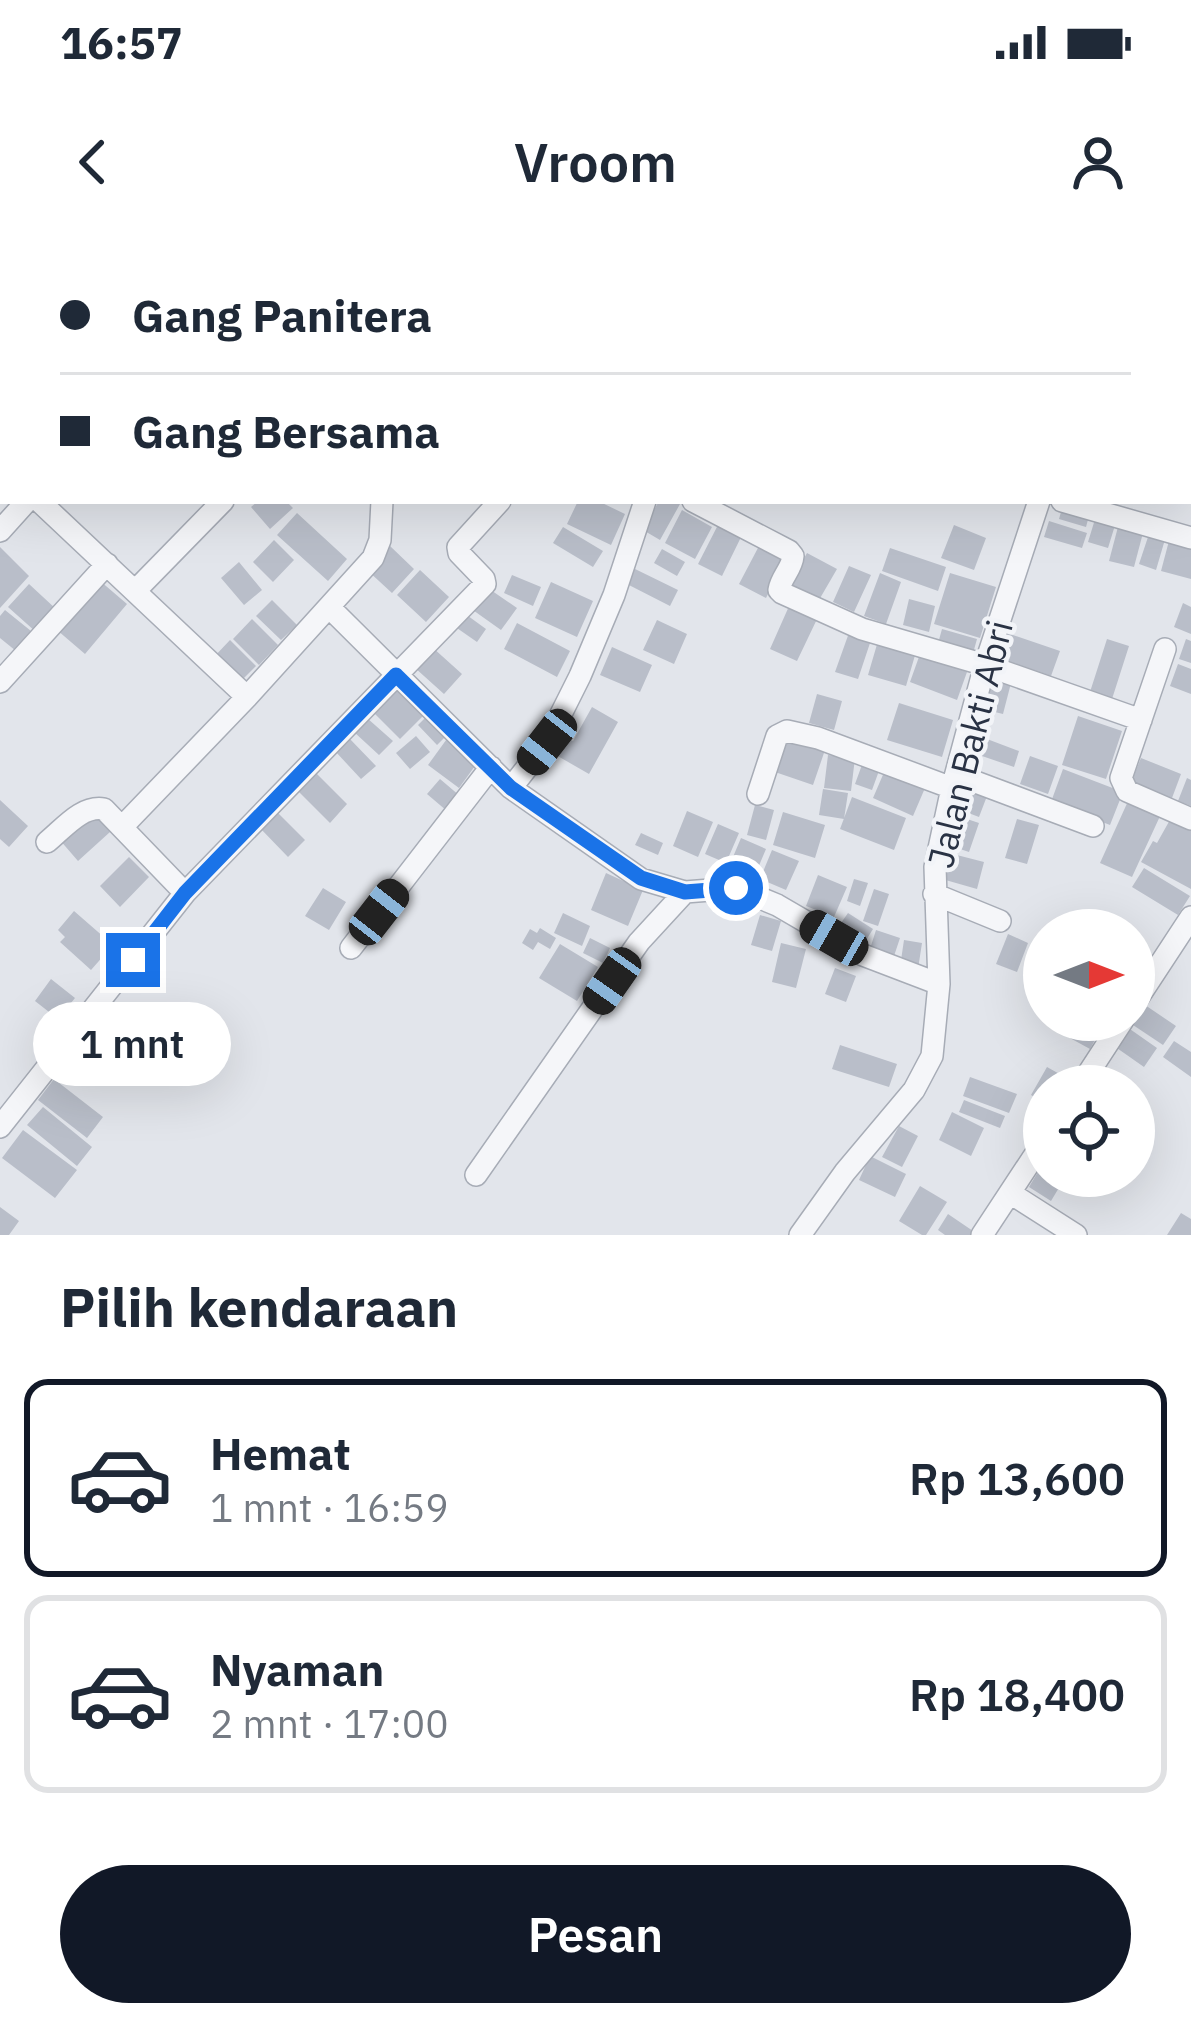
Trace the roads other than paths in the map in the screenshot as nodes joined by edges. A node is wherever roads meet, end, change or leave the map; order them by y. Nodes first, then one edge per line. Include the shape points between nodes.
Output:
1 (24, 504) edge
2 (42, 504) edge
3 (220, 504) edge
4 (382, 504) edge
5 (497, 504) edge
6 (644, 504) edge
7 (699, 504) edge
8 (1038, 504) edge
9 (1072, 504) edge
10 (0, 531) edge
11 (1191, 538) edge
12 (107, 564) junction
13 (136, 590) junction
14 (328, 607) junction
15 (1165, 649) dead end
16 (985, 665) junction
17 (396, 675) junction
18 (0, 682) edge
19 (247, 697) junction
20 (1141, 720) junction
21 (491, 767) junction
22 (955, 782) junction
23 (511, 788) junction
24 (758, 794) dead end
25 (1191, 819) edge
26 (1093, 826) dead end
27 (122, 827) junction
28 (47, 842) dead end
29 (685, 892) junction
30 (185, 893) junction
31 (934, 894) junction
32 (1191, 916) edge
33 (1000, 921) dead end
34 (351, 948) dead end
35 (1155, 972) edge
36 (939, 984) junction
37 (0, 1127) edge
38 (1023, 1174) edge
39 (476, 1175) dead end
40 (1010, 1193) junction
41 (800, 1235) edge
42 (982, 1235) edge
43 (1076, 1235) edge

1 - 10 street
2 - 12 street
3 - 13 street
4 - 14 street via 378,551
5 - 17 street via 458,547 485,584
6 - 23 street via 580,676 547,742
7 - 16 street via 789,551 782,592 862,628
8 - 16 street, Jalan Bakti Abri
9 - 11 street
12 - 13 street
12 - 18 street
13 - 19 street
14 - 17 street
14 - 19 street
15 - 20 street
16 - 20 street
16 - 22 street, Jalan Bakti Abri
17 - 21 street
17 - 30 street
19 - 27 street
20 - 25 street via 1123,784
21 - 23 street
21 - 34 street
22 - 24 street via 787,731 777,736
22 - 26 street
22 - 31 street, Jalan Bakti Abri
23 - 29 street via 641,878
27 - 28 street via 96,807
27 - 30 street
29 - 36 street via 736,888 863,955
29 - 39 street via 639,942
30 - 37 street
31 - 33 street
31 - 36 street, Jalan Bakti Abri
32 - 35 street
36 - 41 street, Jalan Bakti Abri via 932,1056 914,1090
38 - 40 street
40 - 42 street
40 - 43 street

